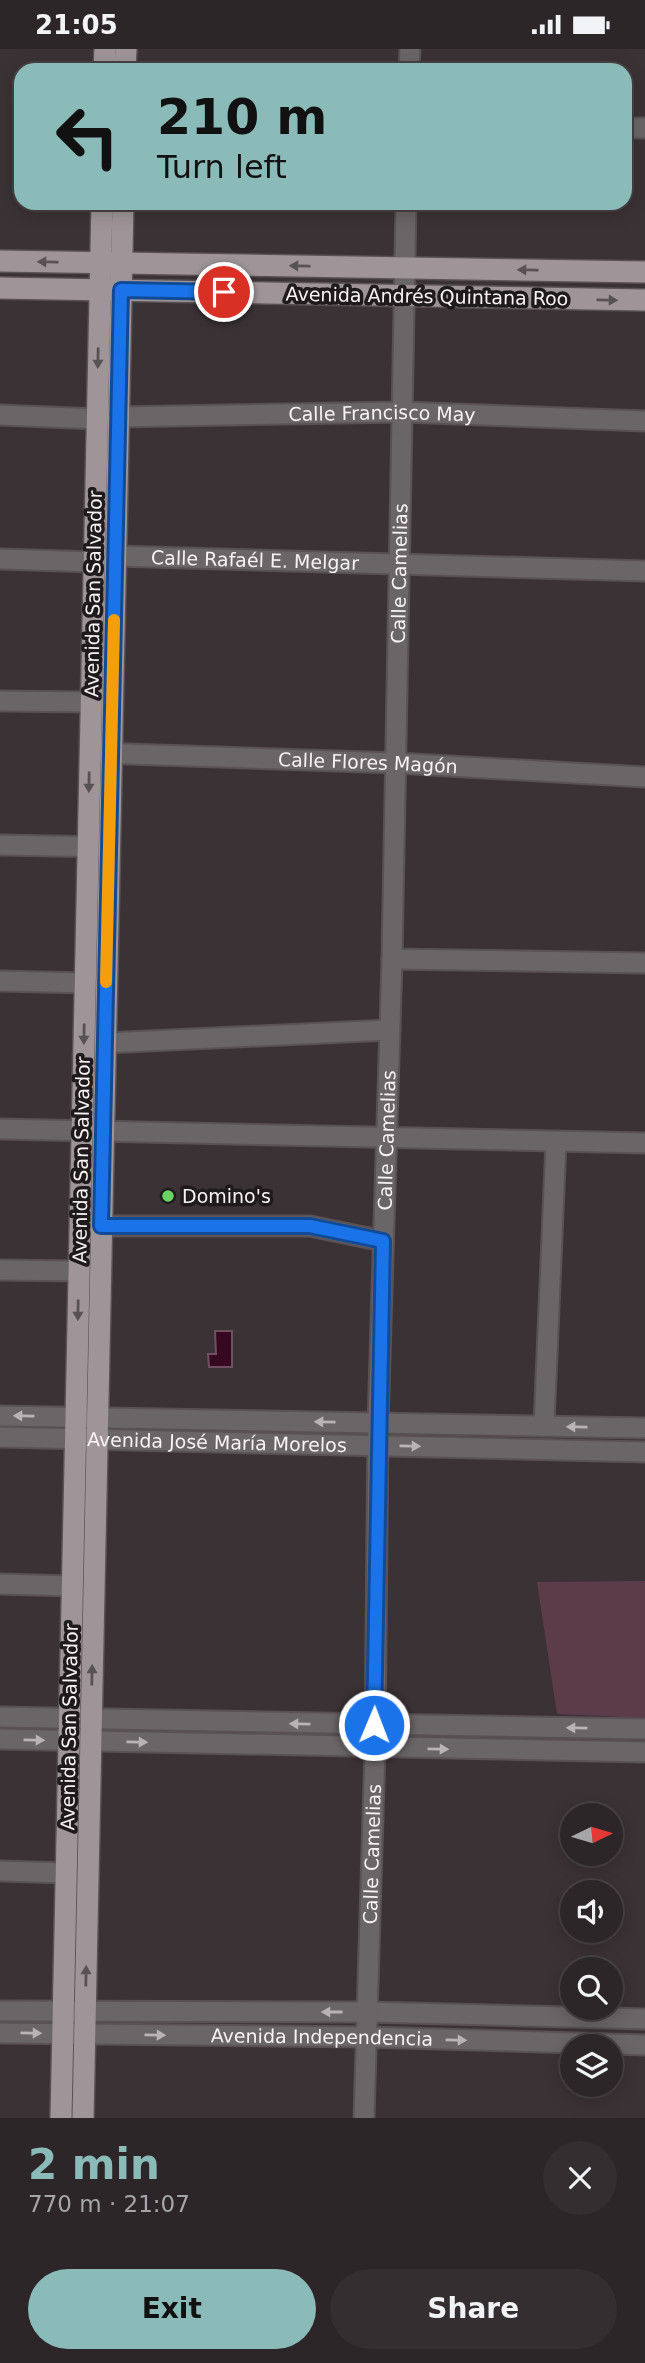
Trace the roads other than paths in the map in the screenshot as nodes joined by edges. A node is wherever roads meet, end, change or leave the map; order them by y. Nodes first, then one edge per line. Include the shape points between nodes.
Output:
1 (103, 210) edge
2 (121, 210) edge
3 (406, 210) edge
4 (0, 261) edge
5 (111, 263) junction
6 (405, 268) junction
7 (645, 272) edge
8 (0, 288) edge
9 (110, 290) junction
10 (404, 296) junction
11 (645, 300) edge
12 (403, 412) junction
13 (0, 415) edge
14 (107, 418) junction
15 (645, 421) edge
16 (115, 556) junction
17 (0, 559) edge
18 (94, 562) junction
19 (400, 563) junction
20 (645, 571) edge
21 (0, 701) edge
22 (91, 702) junction
23 (100, 753) junction
24 (396, 763) junction
25 (645, 777) edge
26 (0, 845) edge
27 (88, 847) junction
28 (109, 848) junction
29 (392, 959) junction
30 (645, 963) edge
31 (0, 981) edge
32 (85, 983) junction
33 (390, 1030) junction
34 (105, 1043) junction
35 (0, 1129) edge
36 (103, 1131) junction
37 (82, 1132) junction
38 (386, 1137) junction
39 (556, 1142) junction
40 (645, 1143) edge
41 (101, 1226) junction
42 (383, 1241) junction
43 (0, 1270) edge
44 (79, 1272) junction
45 (0, 1416) edge
46 (75, 1417) junction
47 (97, 1417) junction
48 (378, 1423) junction
49 (544, 1426) junction
50 (645, 1428) edge
51 (0, 1437) edge
52 (75, 1438) junction
53 (97, 1439) junction
54 (378, 1445) junction
55 (645, 1452) edge
56 (0, 1584) edge
57 (72, 1586) junction
58 (0, 1717) edge
59 (69, 1718) junction
60 (91, 1718) junction
61 (374, 1725) junction
62 (645, 1729) edge
63 (0, 1739) edge
64 (69, 1741) junction
65 (91, 1741) junction
66 (375, 1748) junction
67 (645, 1752) edge
68 (0, 1871) edge
69 (66, 1873) junction
70 (0, 2011) edge
71 (63, 2011) junction
72 (85, 2011) junction
73 (368, 2012) junction
74 (645, 2019) edge
75 (0, 2033) edge
76 (62, 2034) junction
77 (85, 2034) junction
78 (367, 2037) junction
79 (645, 2045) edge
80 (61, 2118) edge
81 (83, 2118) edge
82 (364, 2118) edge

1 - 5 main road, Avenida San Salvador
2 - 5 main road, Avenida San Salvador
3 - 6 street, Calle Camelias
5 -> 4 main road, Avenida Andrés Quintana Roo
6 -> 5 main road, Avenida Andrés Quintana Roo
5 - 9 main road, Avenida San Salvador
7 -> 6 main road, Avenida Andrés Quintana Roo
6 - 10 street, Calle Camelias
8 - 9 main road, Avenida Andrés Quintana Roo
9 - 10 main road, Avenida Andrés Quintana Roo
9 - 14 main road, Avenida San Salvador
10 -> 11 main road, Avenida Andrés Quintana Roo
10 - 12 street, Calle Camelias
12 - 14 street, Calle Francisco May
12 - 15 street, Calle Francisco May
12 - 19 street, Calle Camelias
13 - 14 street, Calle Francisco May
14 - 16 main road, Avenida San Salvador
14 - 18 main road, Avenida San Salvador
16 - 19 street, Calle Rafaél E. Melgar
16 - 23 main road, Avenida San Salvador
17 - 18 street
18 - 22 main road, Avenida San Salvador
19 - 20 street, Calle Rafaél E. Melgar
19 - 24 street, Calle Camelias
21 - 22 street
22 - 23 main road, Avenida San Salvador
23 - 24 street, Calle Flores Magón
23 -> 27 main road, Avenida San Salvador
23 - 28 main road, Avenida San Salvador
24 - 25 street, Calle Flores Magón
24 - 29 street, Calle Camelias
26 - 27 street
27 - 28 street
27 - 32 main road, Avenida San Salvador
28 - 34 main road, Avenida San Salvador
29 - 30 street
29 - 33 street, Calle Camelias
31 - 32 street
32 -> 37 main road, Avenida San Salvador
33 - 34 street
33 - 38 street, Calle Camelias
34 - 36 main road, Avenida San Salvador
35 - 37 street
36 - 37 street
36 - 38 street
36 - 41 main road, Avenida San Salvador
37 - 44 main road, Avenida San Salvador
38 - 39 street
38 - 42 street, Calle Camelias
39 - 40 street
39 - 49 street
41 - 42 street via 310,1226
41 - 47 main road, Avenida San Salvador
42 - 48 street, Calle Camelias
43 - 44 street
44 -> 46 main road, Avenida San Salvador
46 -> 45 street, Avenida José María Morelos
46 - 47 street, Avenida José María Morelos
46 - 52 main road, Avenida San Salvador
48 -> 47 street, Avenida José María Morelos
47 - 53 main road, Avenida San Salvador
48 - 49 street, Avenida José María Morelos
48 - 54 street, Calle Camelias
50 -> 49 street, Avenida José María Morelos
51 - 52 street, Avenida José María Morelos
52 - 53 street, Avenida José María Morelos
52 - 57 main road, Avenida San Salvador
53 - 54 street, Avenida José María Morelos
60 -> 53 main road, Avenida San Salvador
54 -> 55 street, Avenida José María Morelos
54 - 61 street, Calle Camelias
56 - 57 street
57 - 59 main road, Avenida San Salvador
58 - 59 street
59 - 60 street
59 - 64 main road, Avenida San Salvador
61 -> 60 street
60 - 65 main road, Avenida San Salvador
62 -> 61 street
61 - 66 street, Calle Camelias
63 -> 64 street
64 - 65 street
64 - 69 main road, Avenida San Salvador
65 -> 66 street
72 -> 65 main road, Avenida San Salvador
66 -> 67 street
66 - 73 street, Calle Camelias
68 - 69 street
69 - 71 main road, Avenida San Salvador
70 - 71 street, Avenida Independencia
71 - 72 street, Avenida Independencia
71 - 76 main road, Avenida San Salvador
73 -> 72 street, Avenida Independencia
72 - 77 main road, Avenida San Salvador
73 - 74 street, Avenida Independencia
73 - 78 street, Calle Camelias
75 -> 76 street, Avenida Independencia
76 - 77 street, Avenida Independencia
76 - 80 main road, Avenida San Salvador
77 -> 78 street, Avenida Independencia
77 - 81 main road, Avenida San Salvador
78 -> 79 street, Avenida Independencia
78 - 82 street, Calle Camelias

